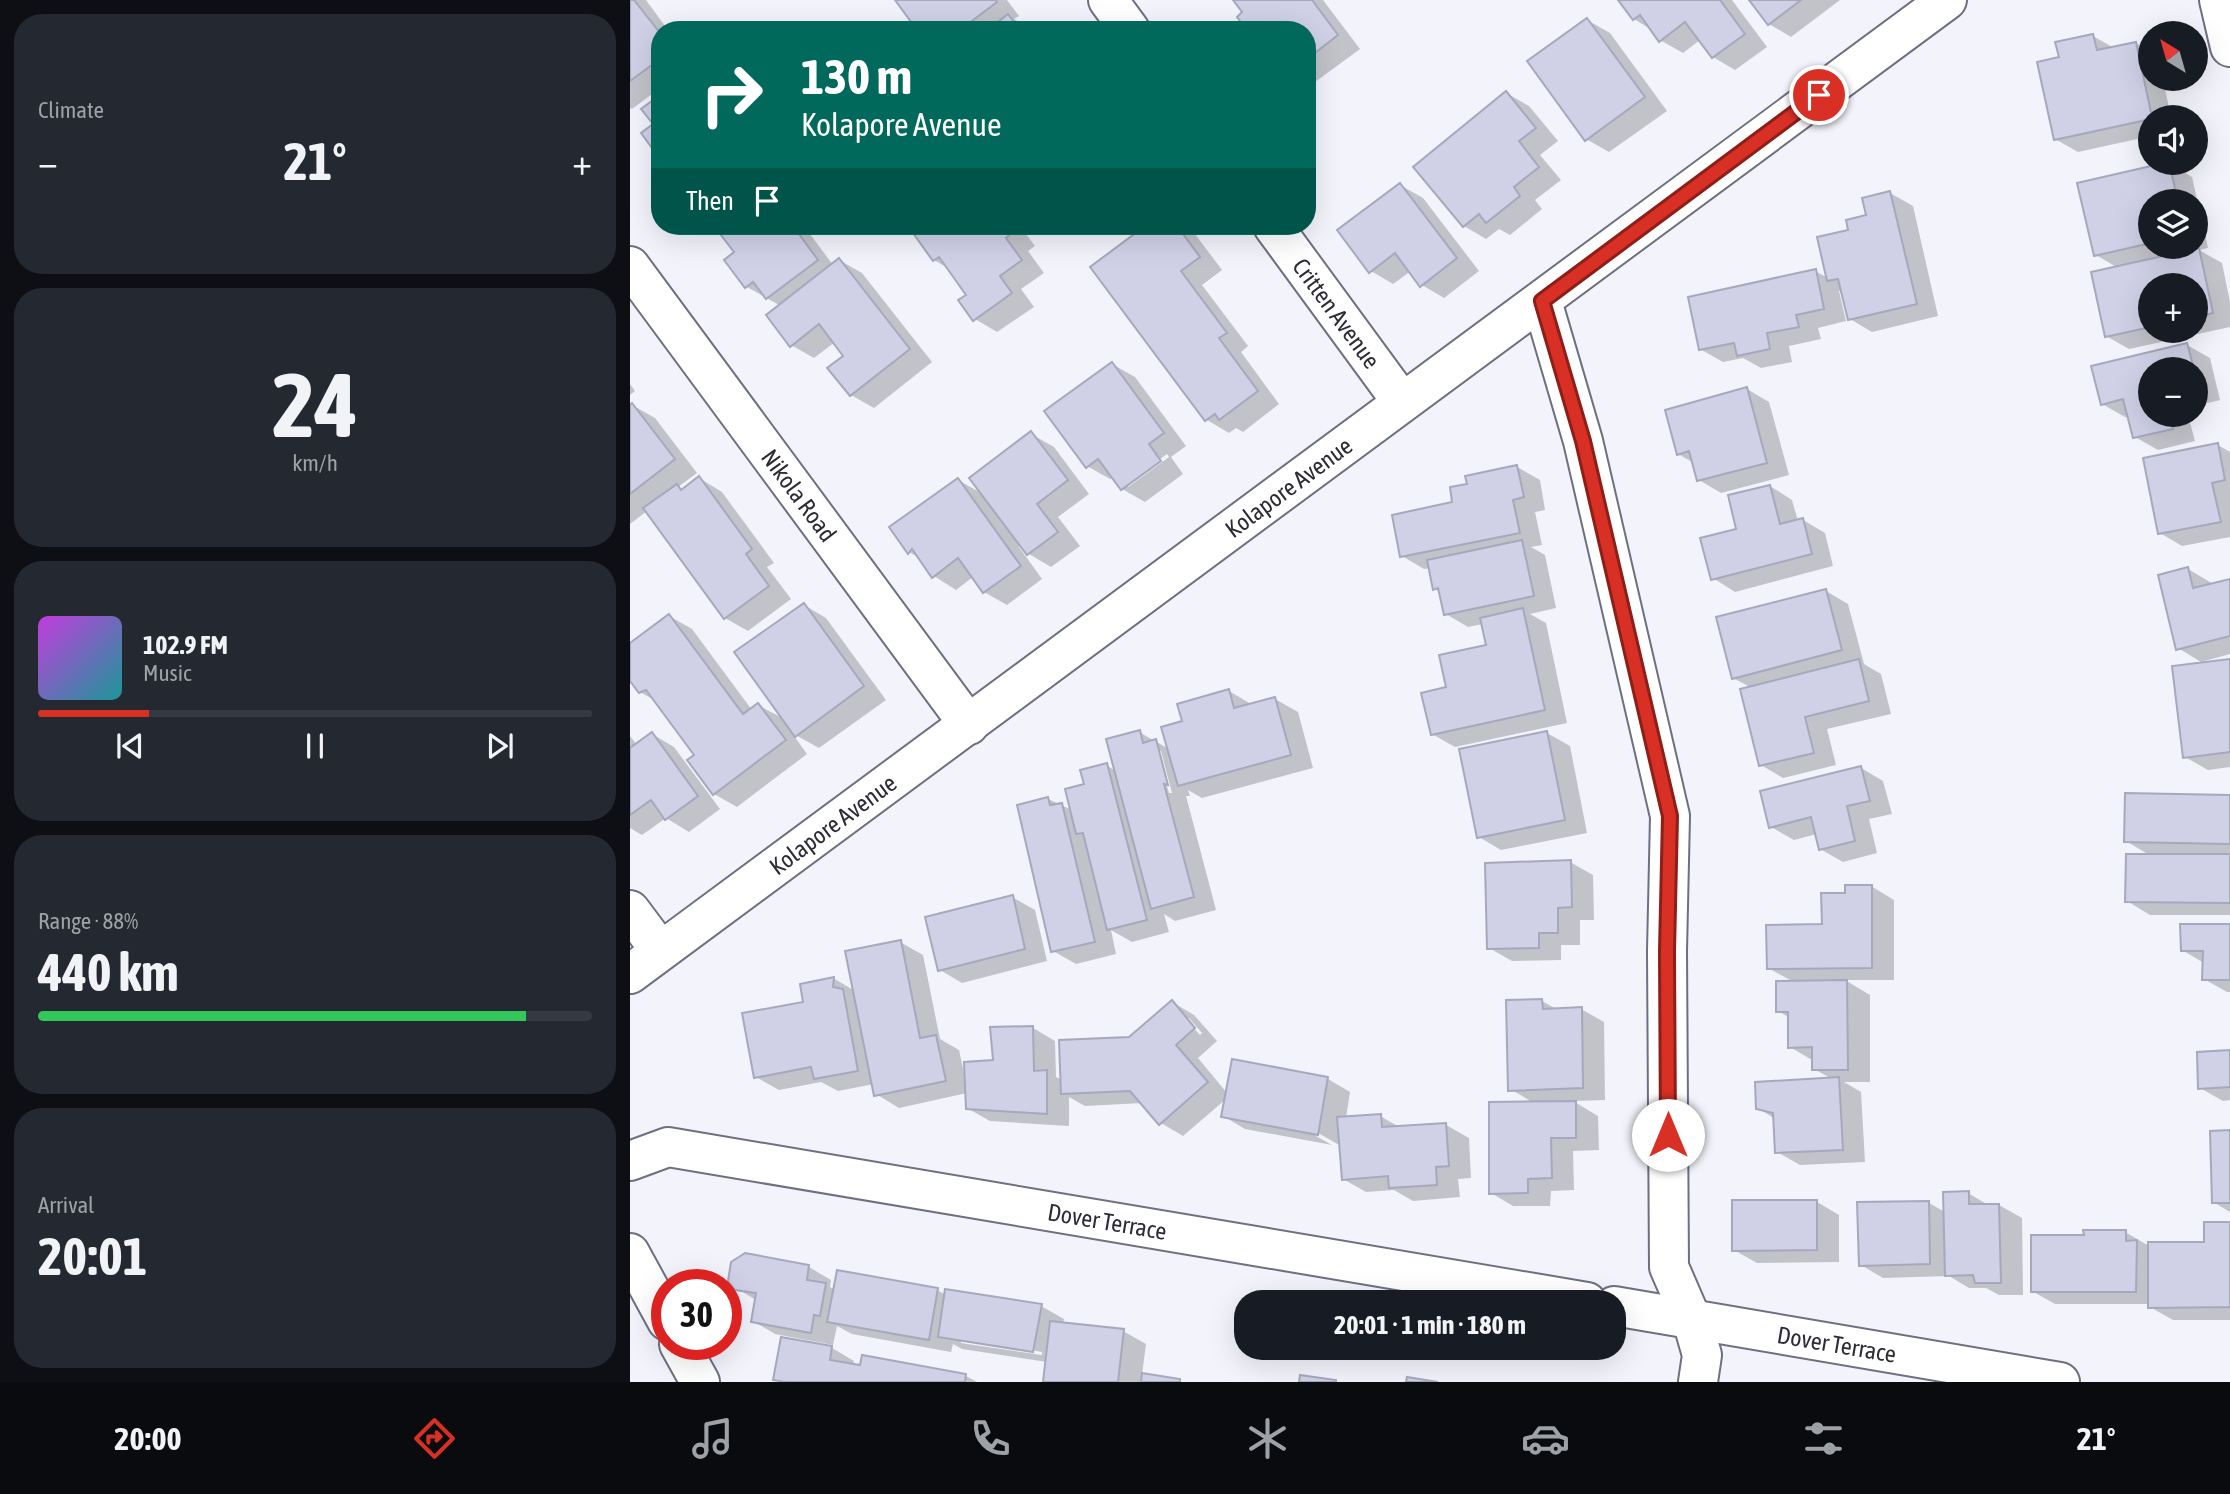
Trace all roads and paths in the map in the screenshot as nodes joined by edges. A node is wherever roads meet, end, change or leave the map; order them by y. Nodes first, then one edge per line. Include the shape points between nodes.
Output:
1 (1108, 0) edge
2 (1947, 0) edge
3 (2219, 0) edge
4 (1123, 21) edge
5 (2230, 47) edge
6 (1280, 235) edge
7 (630, 266) edge
8 (1542, 301) junction
9 (1402, 402) junction
10 (969, 725) junction
11 (630, 910) edge
12 (660, 950) junction
13 (630, 974) edge
14 (630, 1161) edge
15 (630, 1253) edge
16 (1516, 1290) edge
17 (651, 1292) edge
18 (1626, 1308) edge
19 (1692, 1320) junction
20 (688, 1360) edge
21 (700, 1382) edge
22 (1698, 1382) edge
23 (2060, 1382) edge

1 - 4 street
2 - 8 street, Kolapore Avenue
3 - 5 street
6 - 9 street, Critten Avenue
7 - 10 street, Nikola Road
8 - 9 street, Kolapore Avenue
8 - 19 street via 1583,441 1670,816 1669,1267
9 - 10 street, Kolapore Avenue
10 - 12 street, Kolapore Avenue
11 - 12 street
12 - 13 street, Kolapore Avenue
14 - 16 street, Dover Terrace via 668,1147
15 - 17 street
18 - 19 street, Dover Terrace
19 - 22 street via 1702,1355
19 - 23 street, Dover Terrace
20 - 21 street

